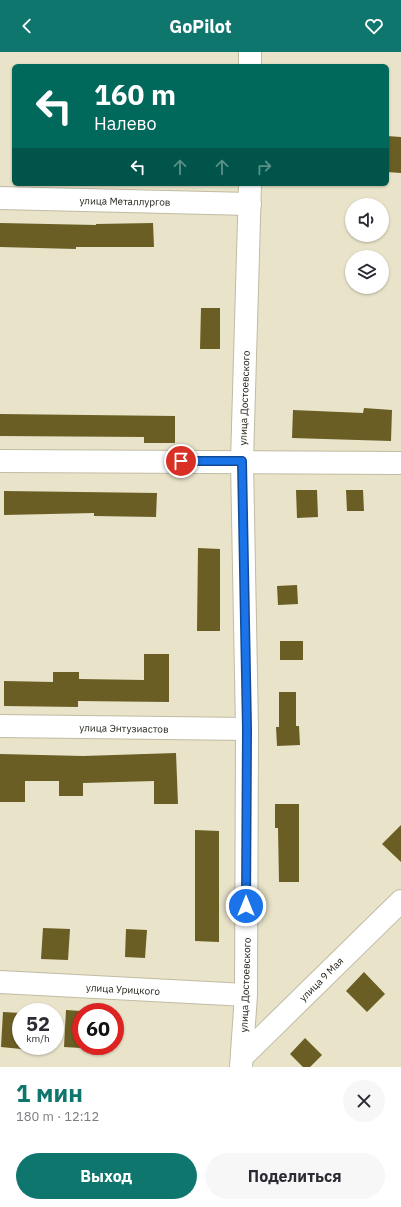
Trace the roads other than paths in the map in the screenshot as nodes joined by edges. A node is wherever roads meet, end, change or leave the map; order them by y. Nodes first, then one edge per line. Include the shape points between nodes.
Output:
1 (250, 52) edge
2 (250, 64) edge
3 (250, 194) edge
4 (0, 198) edge
5 (0, 461) edge
6 (242, 461) junction
7 (401, 463) edge
8 (0, 726) edge
9 (247, 729) junction
10 (401, 901) edge
11 (0, 982) edge
12 (246, 995) junction
13 (241, 1062) edge

1 - 2 street
3 - 4 street, улица Металлургов
3 - 6 street, улица Достоевского
5 - 6 street
6 - 7 street
6 - 9 street, улица Достоевского
8 - 9 street, улица Энтузиастов
9 - 12 street, улица Достоевского
10 - 13 street, улица 9 Мая
11 - 12 street, улица Урицкого
12 - 13 street, улица Достоевского

